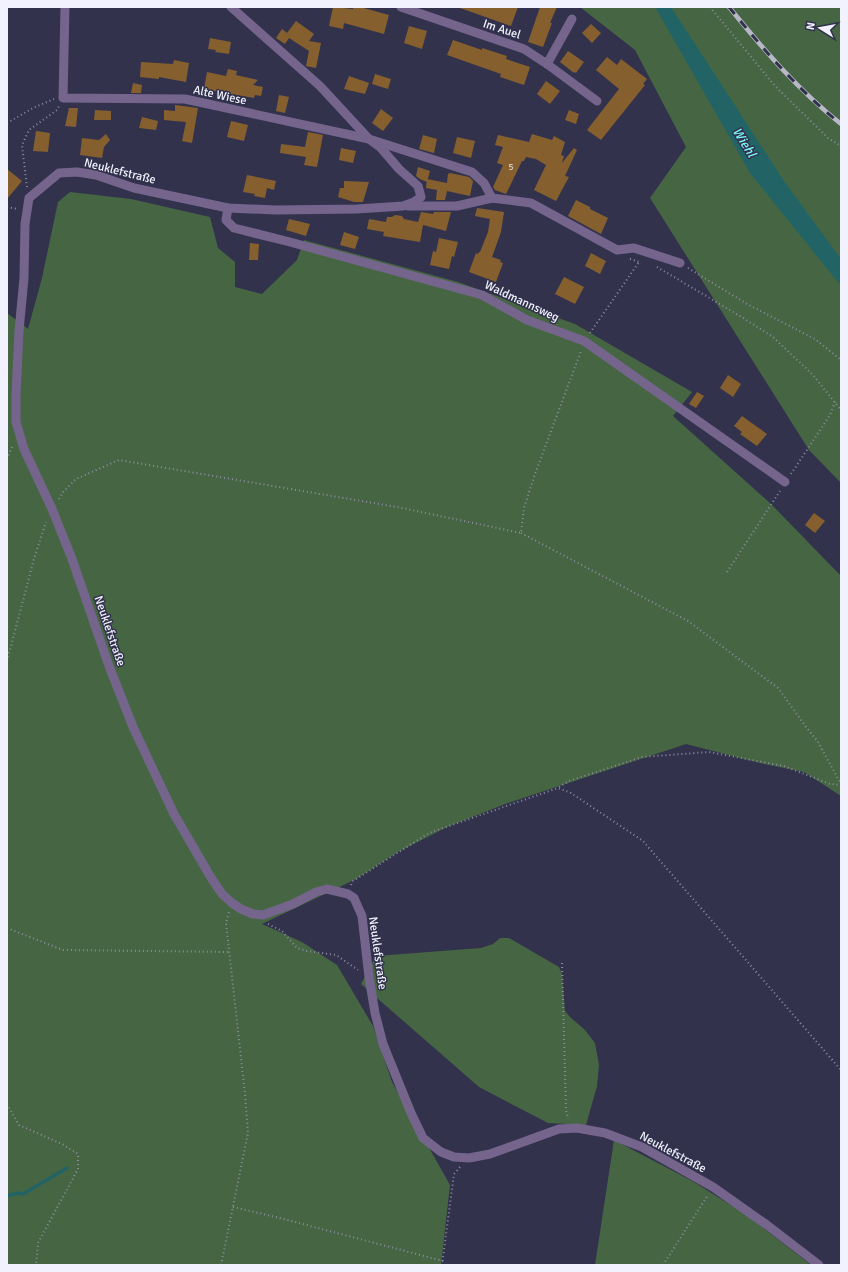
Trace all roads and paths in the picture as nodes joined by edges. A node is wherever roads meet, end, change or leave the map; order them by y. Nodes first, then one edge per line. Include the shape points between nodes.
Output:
1 (65, 7) edge
2 (231, 7) edge
3 (401, 7) edge
4 (710, 7) edge
5 (572, 19) dead end
6 (547, 64) junction
7 (63, 98) junction
8 (597, 102) dead end
9 (7, 123) edge
10 (369, 139) junction
11 (841, 146) edge
12 (28, 198) junction
13 (492, 198) junction
14 (402, 206) junction
15 (228, 208) junction
16 (617, 250) junction
17 (680, 263) joint
18 (654, 266) dead end
19 (584, 341) junction
20 (841, 360) edge
21 (841, 410) edge
22 (785, 482) dead end
23 (52, 509) junction
24 (521, 533) junction
25 (7, 661) edge
26 (841, 785) edge
27 (558, 788) junction
28 (348, 894) junction
29 (232, 904) junction
30 (253, 914) junction
31 (7, 928) edge
32 (229, 952) junction
33 (562, 963) dead end
34 (369, 977) junction
35 (841, 1070) edge
36 (7, 1104) edge
37 (570, 1128) junction
38 (469, 1158) junction
39 (713, 1187) junction
40 (233, 1207) junction
41 (443, 1261) junction
42 (36, 1265) edge
43 (221, 1265) edge
44 (442, 1265) edge
45 (663, 1265) edge
46 (819, 1265) edge

1 - 7 street
2 - 10 street, Neuklefstraße via 320,86
3 - 6 street, Im Auel via 524,49
4 - 11 path via 775,86 828,138
5 - 6 street
6 - 8 street, Im Auel
7 - 9 path via 53,99
7 - 10 street, Alte Wiese via 185,99
7 - 12 path via 56,110 29,130 22,145
10 - 13 street, Alte Wiese via 472,172 484,182
10 - 14 street, Neuklefstraße via 418,186 421,197
12 - 15 street, Neuklefstraße via 59,173 77,172 96,175 134,188
12 - 23 street, Neuklefstraße via 16,422 24,449
13 - 14 street via 457,206
13 - 16 street via 531,203
14 - 15 street, Neuklefstraße via 291,210
15 - 19 street, Waldmannsweg via 226,220 234,228 482,295 527,320
16 - 17 street via 634,248
16 - 19 path via 639,262
17 - 20 path via 747,304 815,339
18 - 21 path via 774,337 813,375
19 - 22 street, Waldmannsweg
19 - 24 path via 524,508
23 - 24 path via 63,492 76,479 119,460 397,507
23 - 25 path via 34,558
23 - 29 street, Neuklefstraße via 133,727 174,814 210,876
24 - 26 path via 688,621 778,688 818,742
26 - 27 path via 830,784 784,766 709,752 642,757 569,781
27 - 28 path via 429,833 353,881
27 - 35 path via 571,793 643,841
28 - 30 street via 327,889 264,915
28 - 34 street, Neuklefstraße via 354,898 362,916
29 - 30 street, Neuklefstraße
29 - 32 path via 226,923
30 - 34 path via 282,931 297,948 307,952 336,955
31 - 32 path via 63,950
32 - 40 path via 248,1133
33 - 37 path via 566,1110
34 - 38 street, Neuklefstraße via 383,1044 423,1138 441,1152 454,1157
36 - 42 path via 19,1125 78,1154 78,1169 38,1243
37 - 38 street, Neuklefstraße via 559,1129 490,1154
37 - 39 street, Neuklefstraße via 605,1133 642,1147
38 - 41 path via 454,1174
39 - 45 path
39 - 46 street, Neuklefstraße
40 - 41 path
40 - 43 path
41 - 44 path

